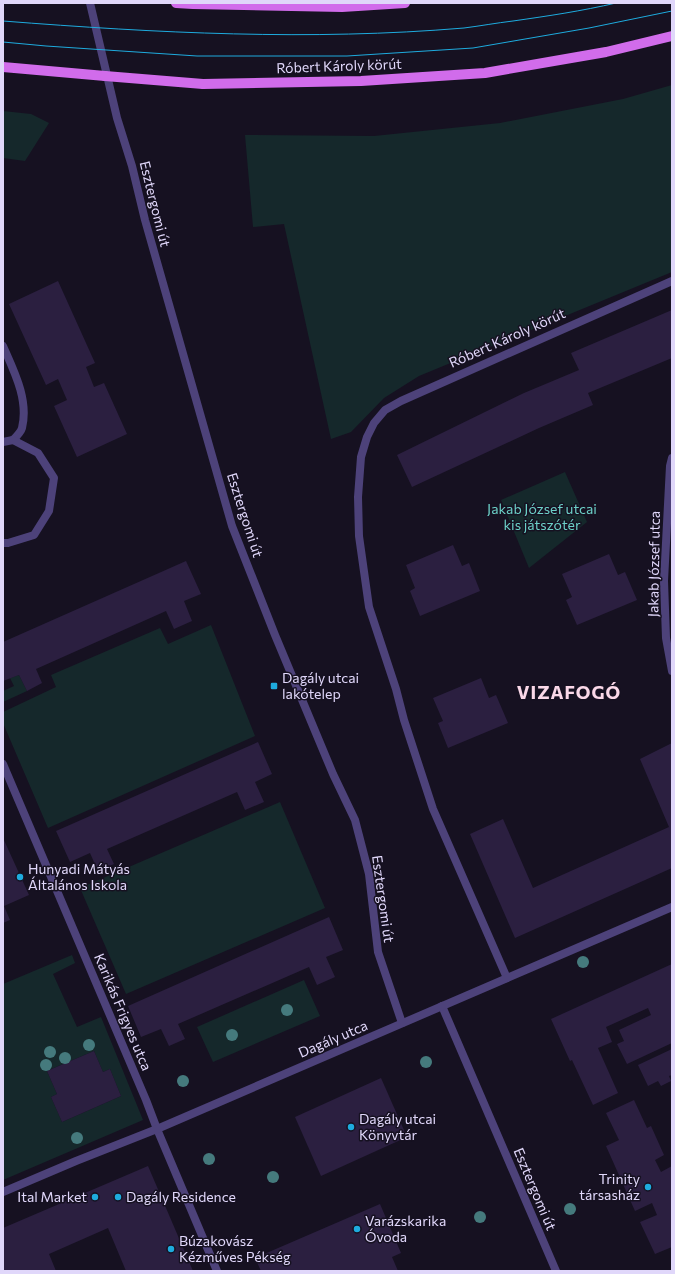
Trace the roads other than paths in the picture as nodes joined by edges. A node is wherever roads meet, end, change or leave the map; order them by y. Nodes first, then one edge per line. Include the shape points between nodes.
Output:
1 (90, 3) edge
2 (176, 3) edge
3 (405, 3) edge
4 (672, 36) edge
5 (3, 67) edge
6 (672, 281) edge
7 (3, 346) edge
8 (13, 440) junction
9 (3, 442) edge
10 (672, 458) edge
11 (3, 543) edge
12 (672, 671) edge
13 (3, 764) edge
14 (672, 907) edge
15 (506, 978) junction
16 (442, 1006) junction
17 (402, 1023) junction
18 (157, 1129) junction
19 (3, 1192) edge
20 (217, 1271) edge
21 (556, 1271) edge

1 - 17 street, Esztergomi út via 144,220 232,526 290,672 355,820 370,874 378,952
2 - 3 main road via 342,7
4 - 5 main road, Róbert Károly körút, bridge via 606,52 485,73 361,81 203,84
6 - 15 street, Róbert Károly körút via 385,410 374,423 361,456 359,536 369,607 433,809
7 - 8 street via 18,380 24,409 22,429
8 - 9 street
8 - 11 street via 38,453 54,478 49,511 34,536
10 - 12 street, Jakab József utca via 664,581 666,638
13 - 18 street, Karikás Frigyes utca
14 - 15 street, Dagály utca
15 - 16 street, Dagály utca
16 - 17 street, Dagály utca
16 - 21 street, Esztergomi út
17 - 18 street, Dagály utca
18 - 19 street, Dagály utca
18 - 20 street, Karikás Frigyes utca

